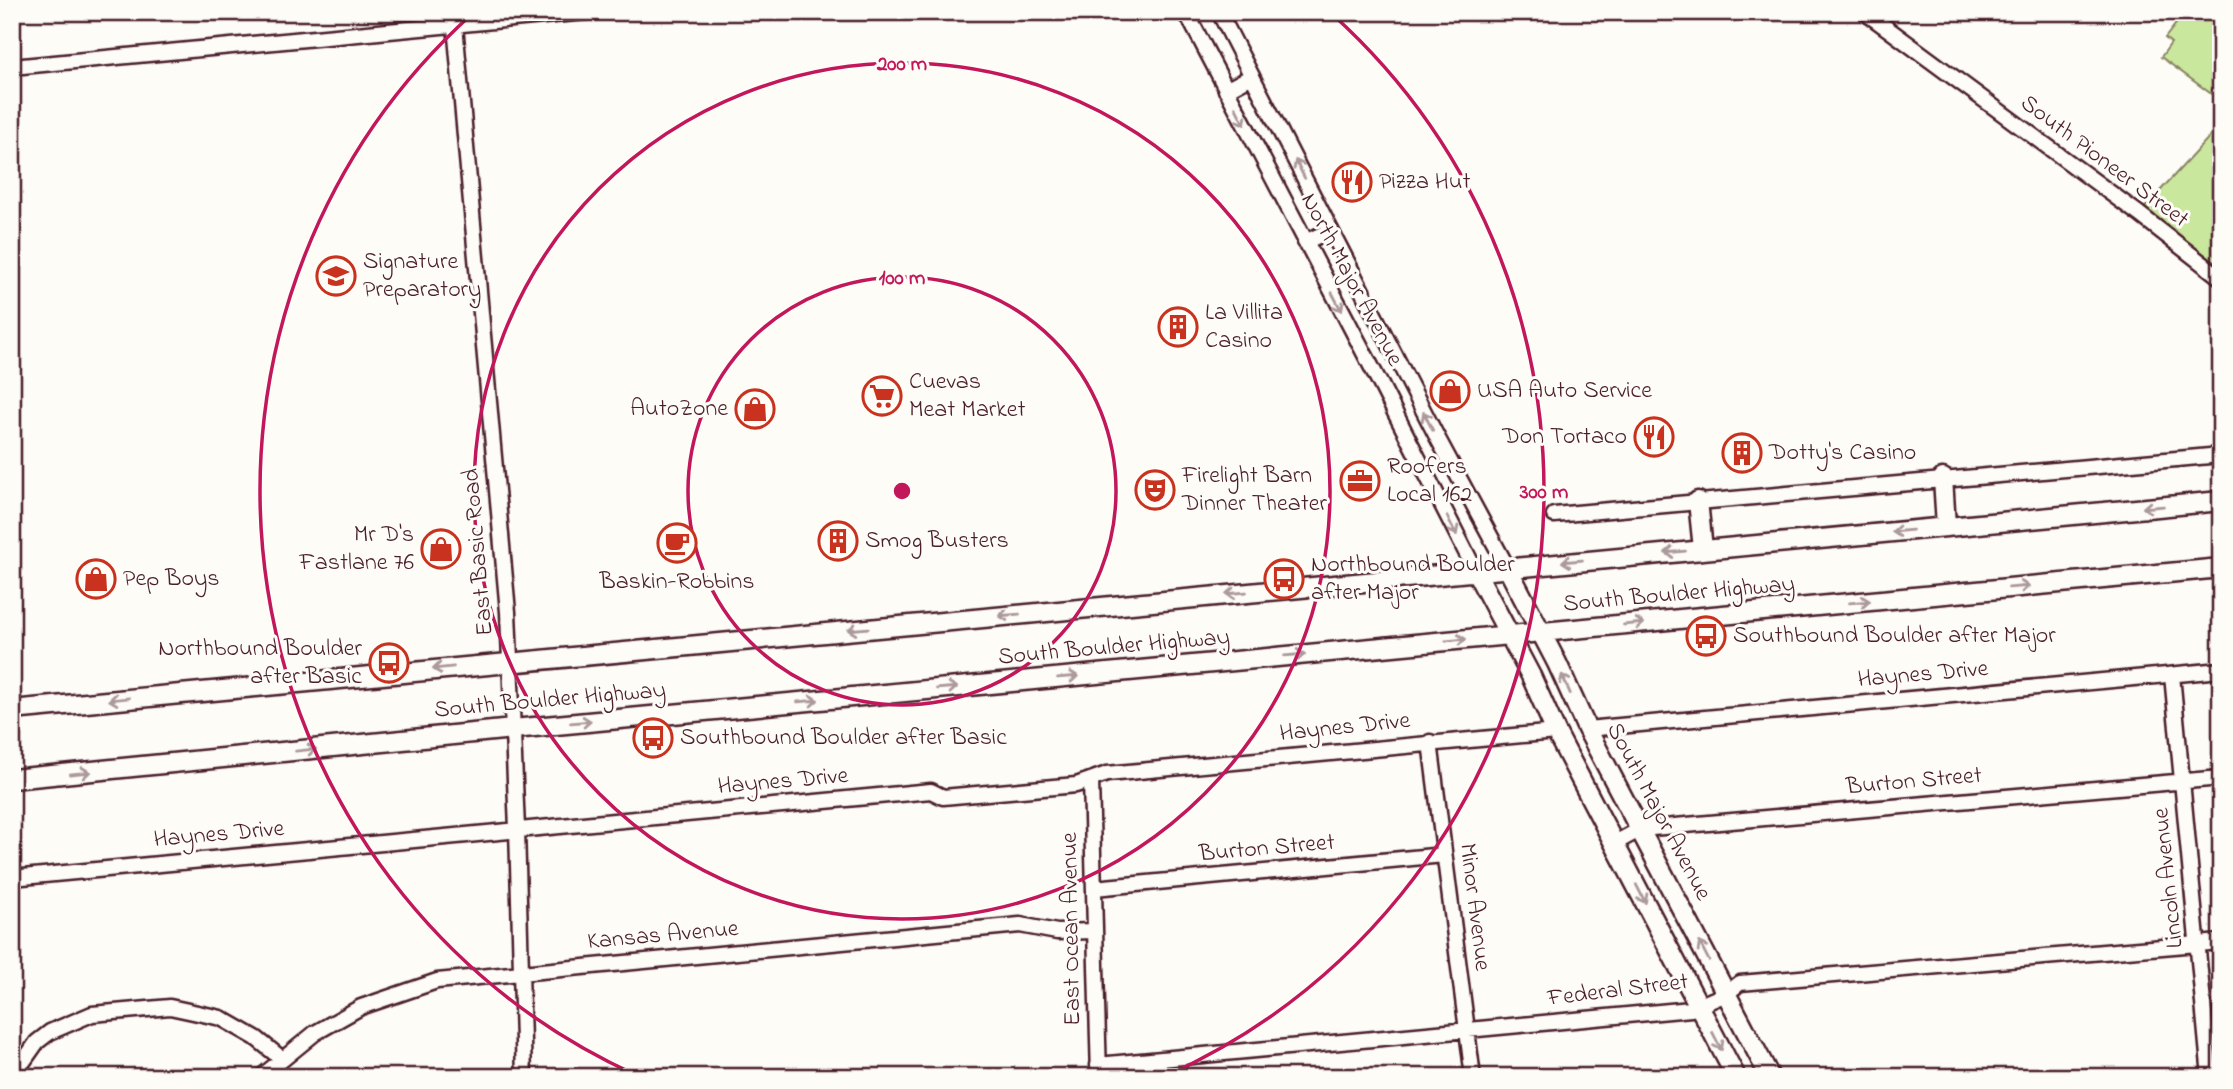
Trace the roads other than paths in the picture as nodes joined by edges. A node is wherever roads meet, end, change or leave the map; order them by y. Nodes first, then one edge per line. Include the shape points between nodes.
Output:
1 (587, 12) edge
2 (1186, 12) edge
3 (1219, 12) edge
4 (1865, 12) edge
5 (455, 25) junction
6 (12, 67) edge
7 (1252, 76) junction
8 (1226, 90) junction
9 (1331, 230) junction
10 (1305, 242) junction
11 (2221, 278) edge
12 (2221, 454) edge
13 (1943, 478) junction
14 (1698, 501) junction
15 (2221, 501) edge
16 (1554, 515) dead end
17 (1946, 526) junction
18 (1703, 549) junction
19 (1507, 568) junction
20 (2221, 568) edge
21 (1475, 570) junction
22 (1541, 633) junction
23 (1510, 635) junction
24 (511, 662) junction
25 (2221, 670) edge
26 (2172, 675) junction
27 (12, 710) edge
28 (513, 729) junction
29 (1587, 729) junction
30 (1556, 732) junction
31 (1430, 742) junction
32 (2221, 778) edge
33 (12, 779) edge
34 (1091, 780) junction
35 (2182, 781) junction
36 (517, 829) junction
37 (1641, 829) junction
38 (1615, 843) junction
39 (1444, 855) junction
40 (12, 878) edge
41 (1094, 888) junction
42 (1095, 931) junction
43 (2221, 942) edge
44 (2198, 944) junction
45 (521, 972) junction
46 (1726, 994) junction
47 (1699, 1005) junction
48 (1467, 1030) junction
49 (282, 1059) junction
50 (1099, 1071) edge
51 (16, 1077) edge
52 (261, 1077) edge
53 (524, 1077) edge
54 (1473, 1077) edge
55 (1736, 1077) edge
56 (1770, 1077) edge
57 (2210, 1077) edge

1 - 5 street
2 - 8 street, North Major Avenue
3 - 7 street, North Major Avenue
4 - 11 street, South Pioneer Street
5 - 6 street
5 - 24 street, East Basic Road
7 - 8 street
9 -> 7 street, North Major Avenue
8 -> 10 street, North Major Avenue
9 - 10 street
19 -> 9 street, North Major Avenue
10 -> 21 street, North Major Avenue
12 - 13 street
13 - 14 street
13 - 17 main road
14 - 16 street
14 - 18 main road
15 -> 17 main road, South Boulder Highway
17 -> 18 main road, South Boulder Highway
18 -> 19 main road, South Boulder Highway
19 - 21 main road, South Boulder Highway
19 - 22 main road, South Major Avenue
22 -> 20 main road, South Boulder Highway
21 - 23 main road
21 -> 24 main road, South Boulder Highway
22 - 23 main road, South Boulder Highway
29 -> 22 main road, South Major Avenue
28 -> 23 main road, South Boulder Highway
23 - 30 main road
24 -> 27 main road, South Boulder Highway
24 - 28 street, East Basic Road
25 - 26 street, Haynes Drive
26 - 29 street, Haynes Drive
26 - 35 street, Lincoln Avenue
33 -> 28 main road, South Boulder Highway
28 - 36 street, East Basic Road
29 - 37 main road, South Major Avenue
30 - 31 street, Haynes Drive
30 - 38 main road
31 - 34 street, Haynes Drive via 1107,774
31 - 39 street, Minor Avenue
32 - 35 street, Burton Street
34 - 36 street, Haynes Drive via 943,797 931,791
34 - 41 street, East Ocean Avenue
35 - 37 street, Burton Street
35 - 44 street, Lincoln Avenue
36 - 40 street, Haynes Drive
36 - 45 street, East Basic Road
37 - 38 street, Burton Street
46 -> 37 main road, South Major Avenue
38 -> 47 main road
39 - 41 street, Burton Street
39 - 48 street, Minor Avenue
41 - 42 street, East Ocean Avenue
42 - 45 street, Kansas Avenue via 1057,932 1020,925
42 - 50 street, East Ocean Avenue
43 - 44 street, Federal Street
44 - 46 street, Federal Street via 1740,983
44 - 57 street, Lincoln Avenue
45 - 49 street, Kansas Avenue via 437,981 361,1007 315,1033
45 - 53 street, East Basic Road
46 - 47 street, Federal Street
46 - 56 main road, South Major Avenue
47 - 48 street, Federal Street
47 -> 55 main road
48 - 50 street, Federal Street
48 - 54 street, Minor Avenue
49 - 51 street via 221,1018 170,1007 92,1014 50,1032 37,1042
49 - 52 street, Kansas Avenue

